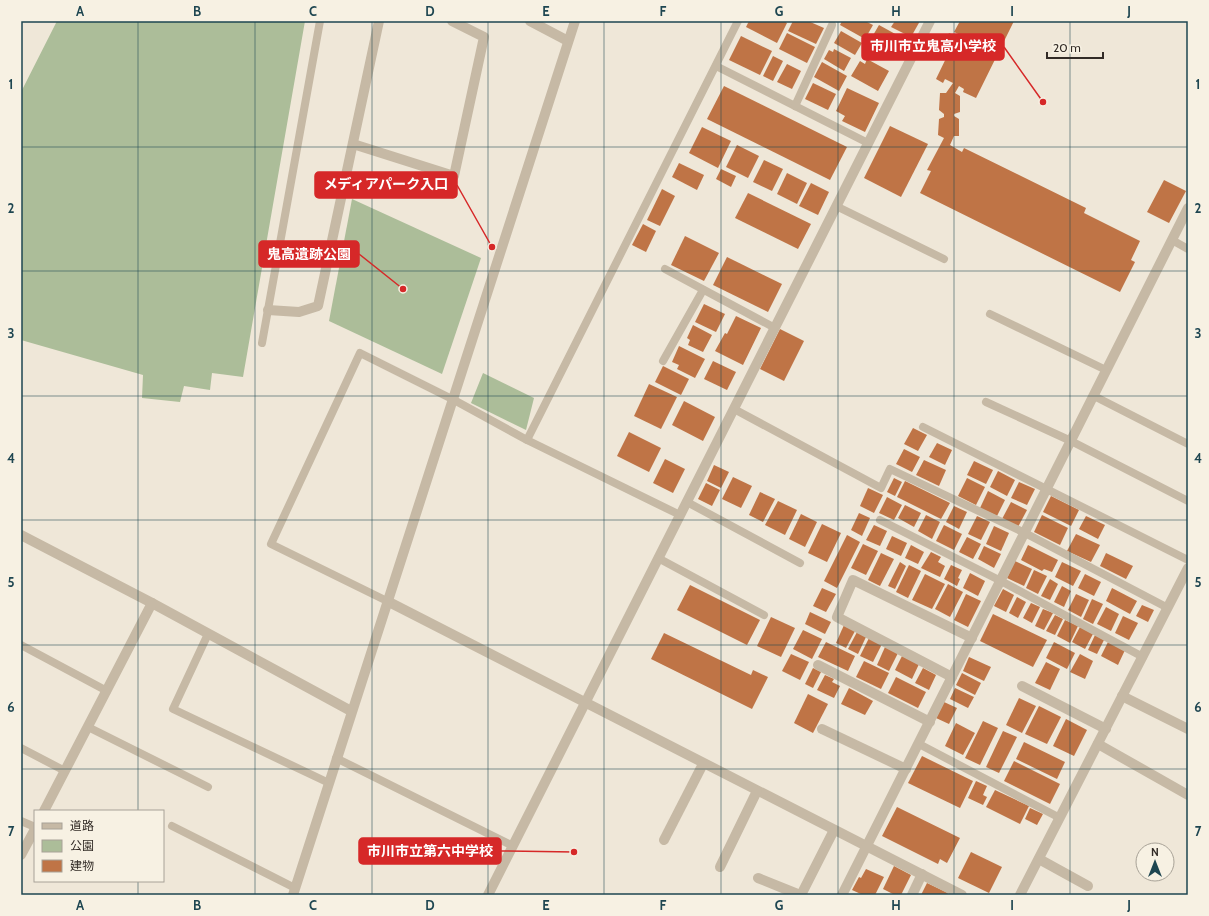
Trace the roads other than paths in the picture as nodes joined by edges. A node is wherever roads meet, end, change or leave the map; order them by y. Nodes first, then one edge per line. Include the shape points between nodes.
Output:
1 (320, 21) edge
2 (379, 21) edge
3 (452, 21) edge
4 (530, 21) edge
5 (575, 21) edge
6 (738, 21) edge
7 (930, 21) edge
8 (832, 25) dead end
9 (568, 41) junction
10 (716, 66) junction
11 (794, 106) junction
12 (868, 143) junction
13 (353, 144) junction
14 (836, 206) junction
15 (1188, 208) edge
16 (1172, 240) junction
17 (1188, 249) edge
18 (944, 259) dead end
19 (665, 269) dead end
20 (703, 290) junction
21 (268, 310) junction
22 (990, 314) dead end
23 (775, 328) junction
24 (262, 343) dead end
25 (663, 361) dead end
26 (1106, 370) junction
27 (1094, 396) junction
28 (454, 400) junction
29 (986, 402) dead end
30 (734, 409) junction
31 (923, 426) dead end
32 (527, 440) junction
33 (1071, 441) junction
34 (1188, 444) edge
35 (1047, 489) junction
36 (1188, 501) edge
37 (687, 502) junction
38 (680, 515) junction
39 (880, 520) dead end
40 (1024, 533) junction
41 (21, 535) edge
42 (658, 558) junction
43 (1188, 560) edge
44 (800, 563) dead end
45 (1188, 568) edge
46 (1000, 581) junction
47 (389, 602) junction
48 (152, 603) junction
49 (1168, 608) junction
50 (764, 615) dead end
51 (208, 634) junction
52 (972, 638) junction
53 (21, 645) edge
54 (1143, 656) junction
55 (818, 665) dead end
56 (952, 677) junction
57 (1022, 686) dead end
58 (107, 691) junction
59 (1122, 696) junction
60 (584, 704) junction
61 (351, 711) junction
62 (930, 722) junction
63 (88, 727) junction
64 (822, 729) dead end
65 (1106, 729) junction
66 (1188, 729) edge
67 (919, 744) junction
68 (1098, 744) junction
69 (21, 748) edge
70 (336, 758) junction
71 (703, 764) junction
72 (906, 769) junction
73 (65, 771) junction
74 (329, 782) junction
75 (208, 787) dead end
76 (757, 791) junction
77 (1188, 795) edge
78 (45, 810) edge
79 (1060, 818) junction
80 (21, 821) edge
81 (172, 826) dead end
82 (34, 828) edge
83 (34, 830) edge
84 (834, 830) junction
85 (664, 840) dead end
86 (513, 846) junction
87 (867, 847) junction
88 (21, 855) edge
89 (1039, 859) junction
90 (720, 867) dead end
91 (922, 874) junction
92 (758, 878) dead end
93 (1088, 886) dead end
94 (294, 892) edge
95 (488, 895) edge
96 (800, 895) edge
97 (842, 895) edge
98 (912, 895) edge
99 (962, 895) edge
100 (1020, 895) edge

1 - 21 lane
2 - 13 street
3 - 13 street via 484,37 454,176
4 - 9 street
5 - 9 street
6 - 10 lane
7 - 12 street
8 - 11 lane
9 - 28 street
10 - 11 lane
10 - 32 lane
11 - 12 lane
12 - 14 street
13 - 21 street via 318,306 299,312
14 - 18 lane
14 - 23 street
15 - 16 street
16 - 17 lane
16 - 26 street
19 - 20 lane
20 - 23 lane
20 - 25 lane
21 - 24 lane
22 - 26 lane
23 - 30 street
26 - 27 street
27 - 33 street
27 - 34 lane
28 - 32 lane
28 - 47 street
28 - 47 lane via 360,354 271,544
29 - 33 lane
30 - 37 street
30 - 40 lane via 881,488 890,469
31 - 35 lane
32 - 38 lane
33 - 35 street
33 - 36 lane
35 - 40 street
35 - 43 lane
37 - 38 street
37 - 44 lane
38 - 42 street
39 - 46 lane
40 - 46 street
40 - 49 lane
41 - 48 street
42 - 50 lane
42 - 60 street
45 - 49 street
46 - 52 street
46 - 54 lane
47 - 60 street
47 - 61 street
48 - 51 street
48 - 58 street
49 - 54 street
51 - 61 street
51 - 74 lane via 173,709
52 - 56 street
52 - 56 street via 853,580 837,617
53 - 58 lane
54 - 59 street
55 - 62 street
56 - 62 street
57 - 65 street
58 - 63 street
59 - 65 street
59 - 66 street
60 - 71 street
60 - 86 street
61 - 70 street
62 - 67 street
63 - 73 street
63 - 75 lane
64 - 72 street
65 - 68 street
67 - 72 street
67 - 79 lane
68 - 77 street
68 - 79 street
69 - 73 lane
70 - 74 street
70 - 86 lane
71 - 76 street
71 - 85 street
72 - 87 street
73 - 78 street
74 - 94 street
76 - 84 street
76 - 90 street
79 - 89 street
80 - 82 lane
81 - 94 lane
83 - 88 street
84 - 87 street
84 - 96 street
86 - 95 street
87 - 91 street
87 - 97 street
89 - 93 street
89 - 100 street
91 - 98 street
91 - 99 street
92 - 96 street

